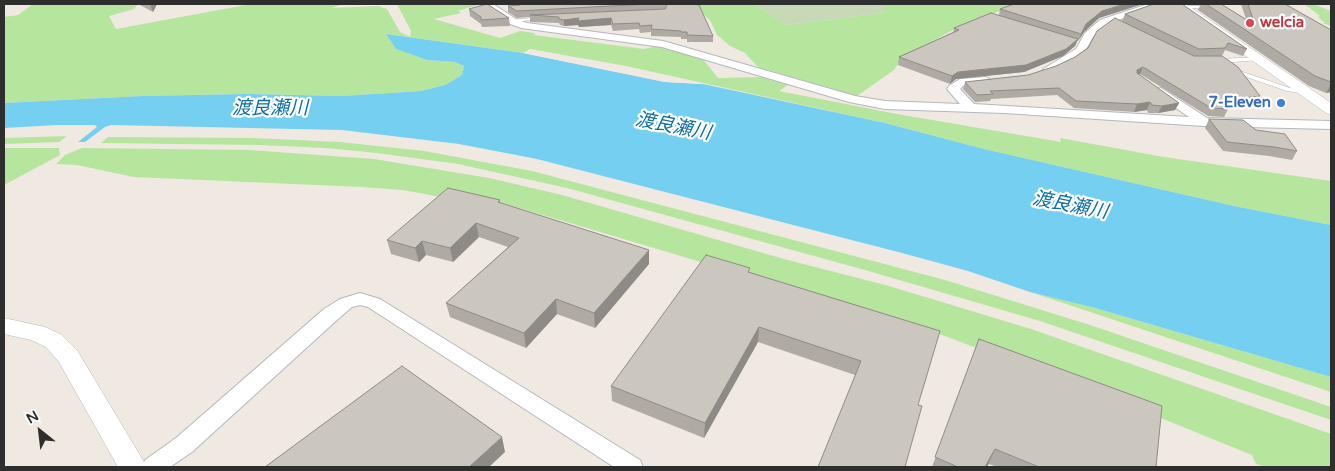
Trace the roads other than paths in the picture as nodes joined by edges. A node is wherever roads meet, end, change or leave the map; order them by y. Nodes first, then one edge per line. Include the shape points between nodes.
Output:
1 (487, 4) edge
2 (1156, 4) edge
3 (1212, 4) edge
4 (1181, 5) edge
5 (543, 18) edge
6 (1110, 19) junction
7 (512, 21) junction
8 (1121, 24) edge
9 (1258, 59) junction
10 (1213, 60) edge
11 (1221, 61) junction
12 (1041, 72) edge
13 (1002, 79) edge
14 (1149, 84) edge
15 (1306, 92) junction
16 (970, 107) junction
17 (1331, 110) edge
18 (1204, 122) junction
19 (1331, 125) edge
20 (4, 326) edge
21 (133, 467) edge
22 (153, 467) edge
23 (632, 467) edge

1 - 7 street
2 - 6 street
3 - 4 lane via 1204,7
4 - 9 street
5 - 7 lane
6 - 8 lane
6 - 12 street via 1078,44 1080,52
7 - 16 street via 532,27 666,44 867,102
9 - 11 lane
9 - 15 street
10 - 11 lane
11 - 15 lane via 1235,71 1289,90
13 - 16 street via 963,83 954,88
14 - 18 street
15 - 17 street
16 - 18 street
18 - 19 street
20 - 21 street via 37,332 54,341 68,356
22 - 23 street via 184,445 331,314 346,303 360,299 374,303

